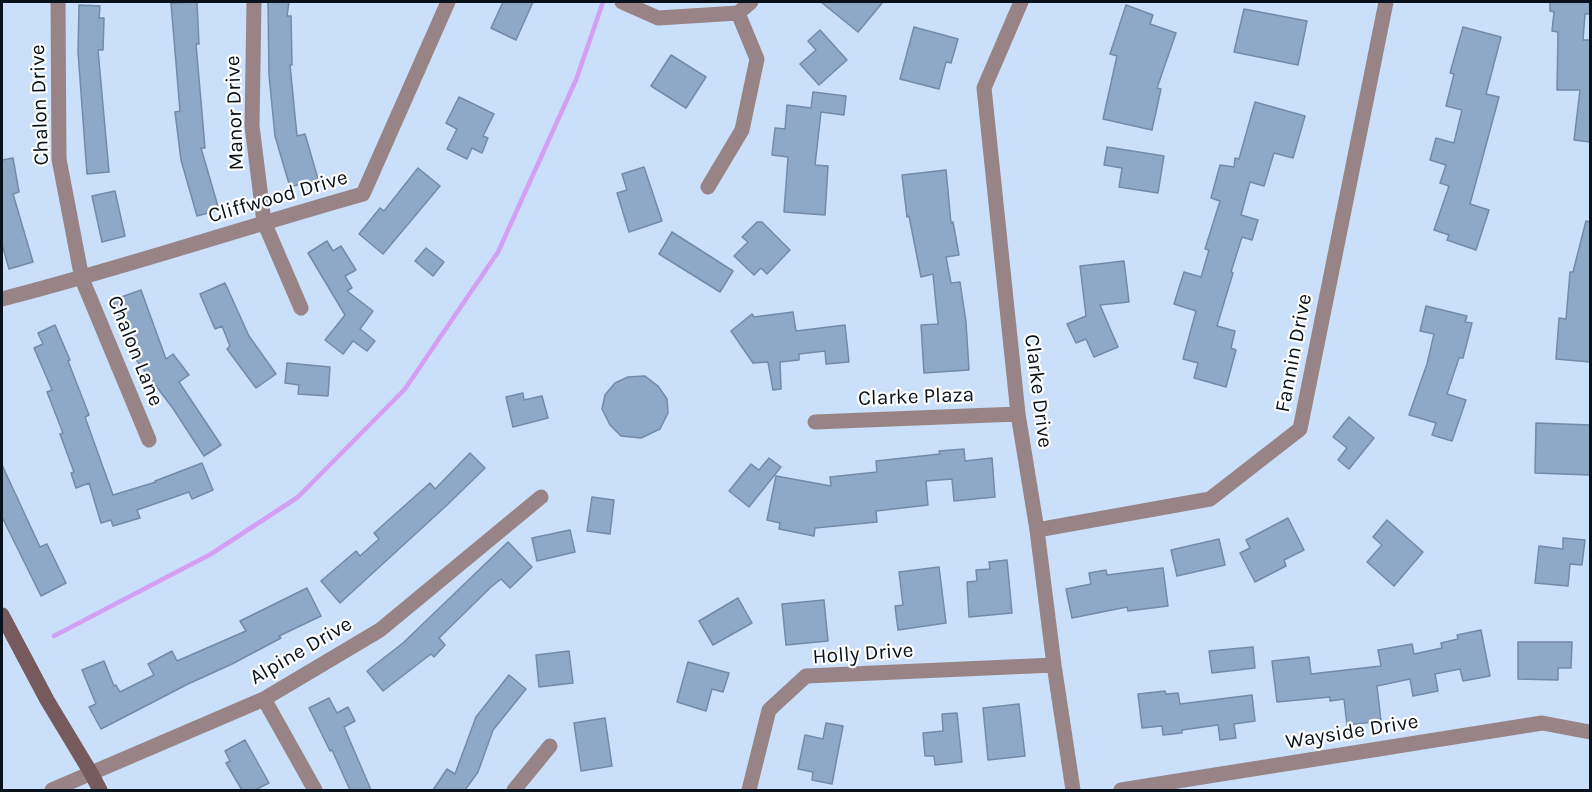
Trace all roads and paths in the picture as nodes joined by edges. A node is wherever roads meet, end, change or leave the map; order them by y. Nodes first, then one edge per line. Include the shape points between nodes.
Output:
1 (58, 2) edge
2 (254, 2) edge
3 (448, 2) edge
4 (622, 2) edge
5 (751, 2) edge
6 (1021, 2) edge
7 (1386, 2) edge
8 (738, 13) junction
9 (708, 187) dead end
10 (264, 222) junction
11 (82, 279) junction
12 (2, 299) edge
13 (301, 308) dead end
14 (1018, 414) junction
15 (815, 422) dead end
16 (148, 440) dead end
17 (541, 497) dead end
18 (1037, 530) junction
19 (2, 615) edge
20 (1054, 665) junction
21 (264, 699) junction
22 (1590, 732) edge
23 (550, 746) dead end
24 (91, 773) junction
25 (52, 790) edge
26 (100, 790) edge
27 (315, 790) edge
28 (514, 790) edge
29 (749, 790) edge
30 (1073, 790) edge
31 (1120, 790) edge

1 - 11 street, Chalon Drive via 59,159
2 - 10 street, Manor Drive via 252,126
3 - 10 street, Cliffwood Drive via 363,194
4 - 8 street via 658,18
5 - 8 street
6 - 14 street, Clarke Drive via 984,88
7 - 18 street, Fannin Drive via 1300,429 1210,499
8 - 9 street via 757,58 742,130
10 - 11 street, Cliffwood Drive
10 - 13 street, Manor Drive
11 - 12 street, Cliffwood Drive
11 - 16 street, Chalon Lane
14 - 15 street, Clarke Plaza
14 - 18 street, Clarke Drive
17 - 21 street, Alpine Drive via 380,630
18 - 20 street, Clarke Drive
19 - 24 street
20 - 29 street, Holly Drive via 806,676 769,710
20 - 30 street, Clarke Drive
21 - 24 street, Alpine Drive
21 - 27 street
22 - 31 street, Wayside Drive via 1542,723
23 - 28 street
24 - 25 street, Alpine Drive
24 - 26 street

